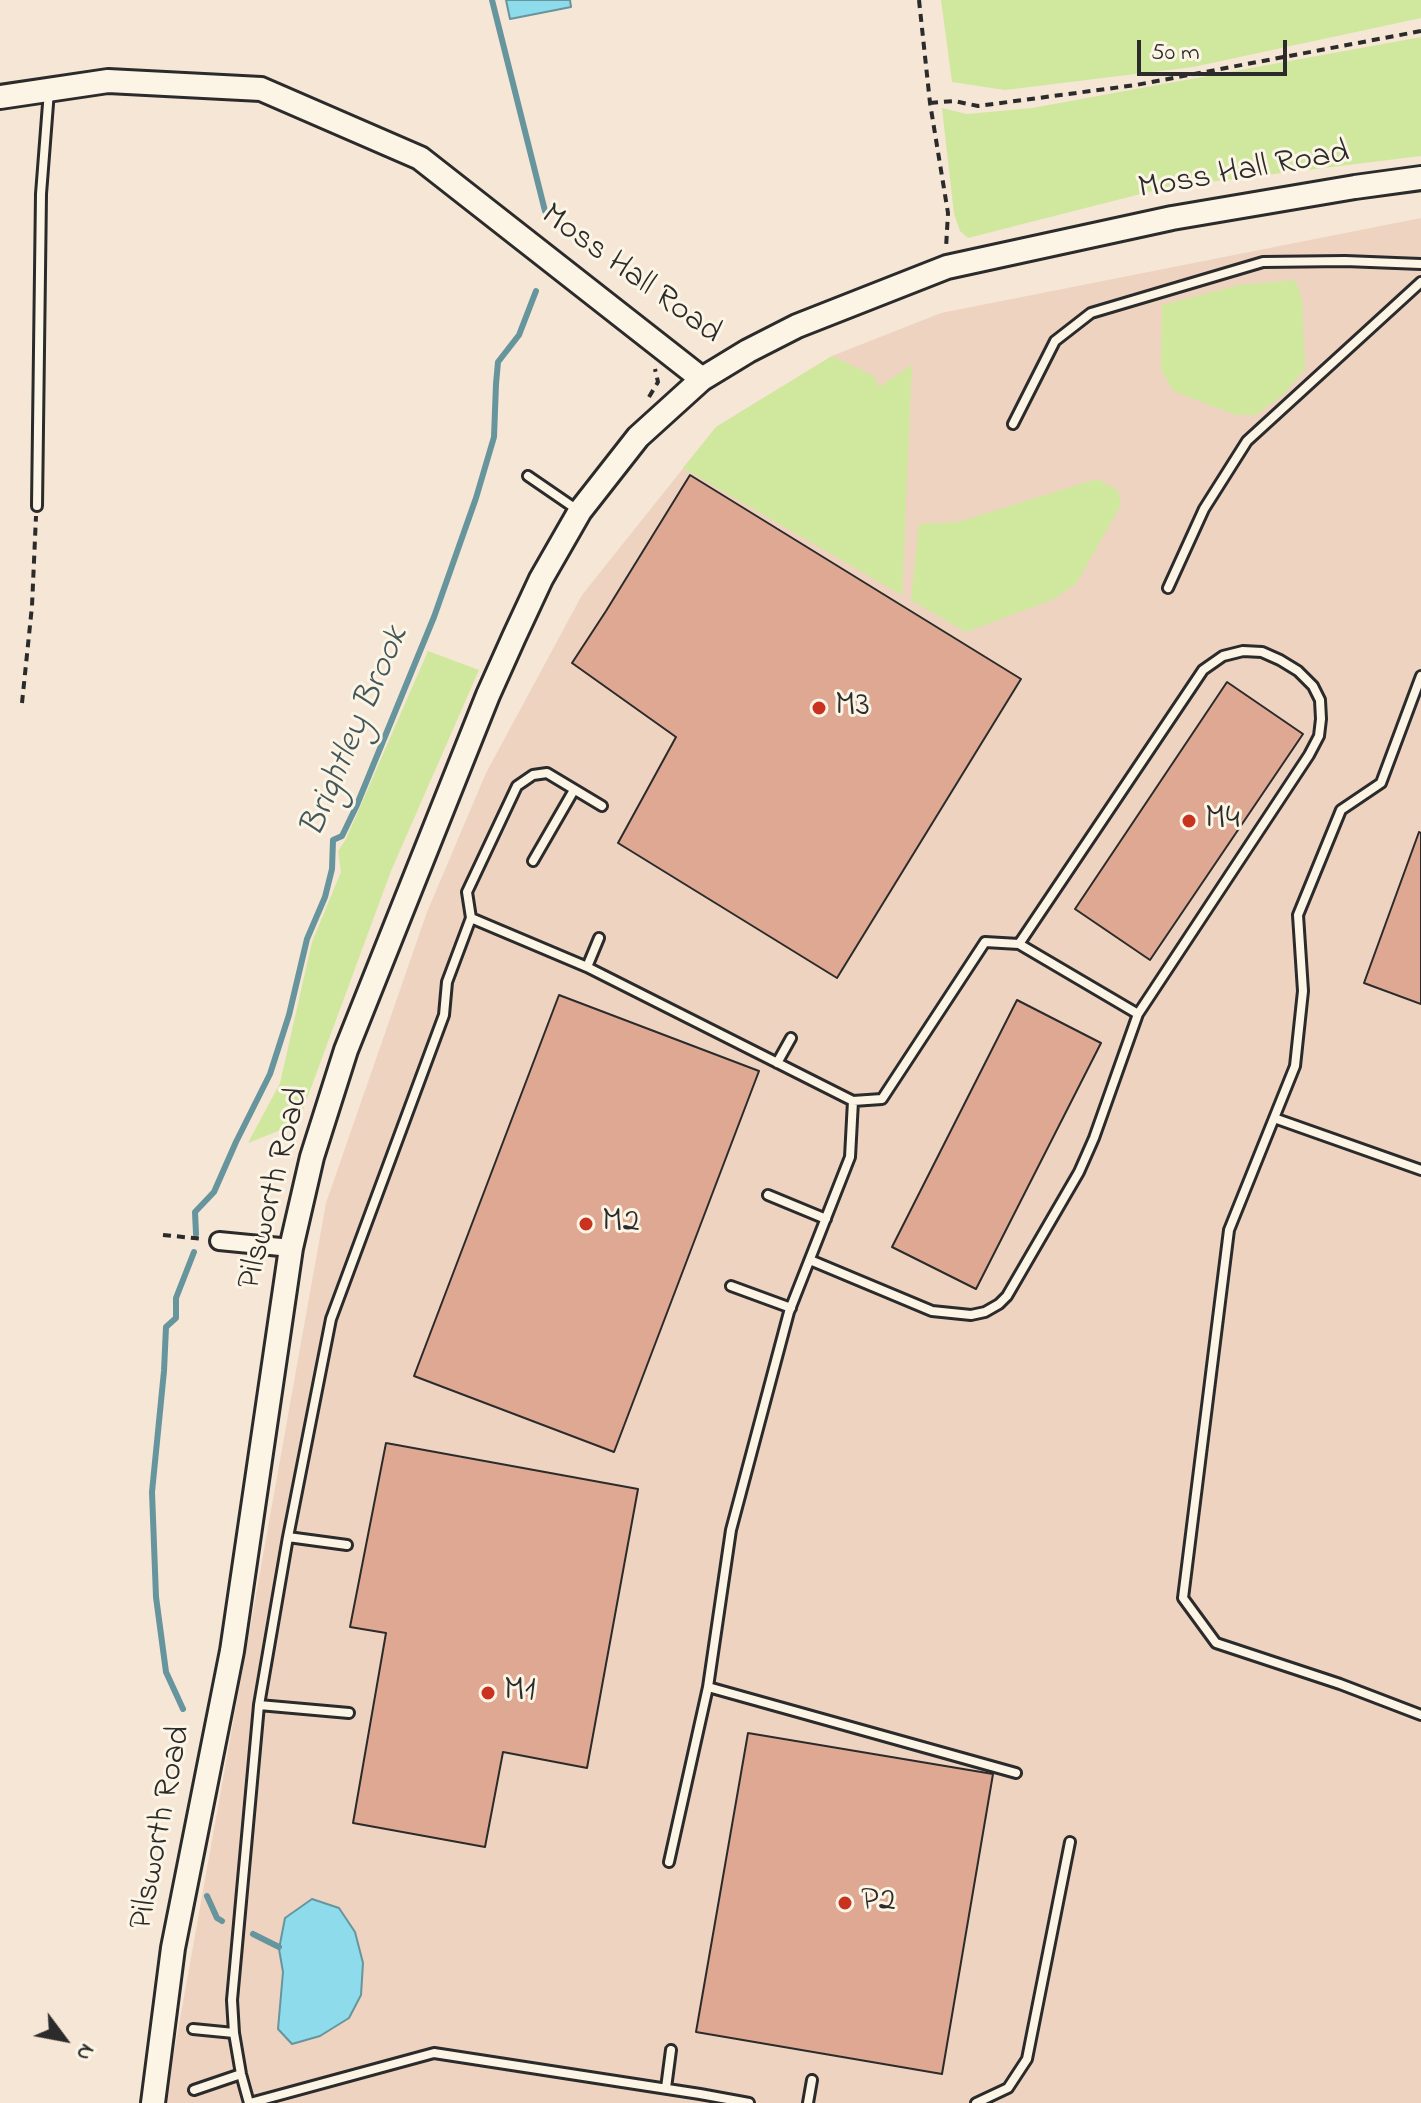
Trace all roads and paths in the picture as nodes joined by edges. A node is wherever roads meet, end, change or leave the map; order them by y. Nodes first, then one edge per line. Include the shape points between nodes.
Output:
1 (919, 0) edge
2 (1421, 31) edge
3 (49, 90) junction
4 (0, 97) edge
5 (930, 103) junction
6 (1421, 178) edge
7 (1421, 264) edge
8 (947, 267) junction
9 (1421, 282) edge
10 (660, 348) junction
11 (702, 379) junction
12 (642, 405) dead end
13 (1013, 424) dead end
14 (528, 476) dead end
15 (37, 506) joint
16 (580, 511) junction
17 (1168, 588) dead end
18 (1421, 676) edge
19 (22, 703) dead end
20 (574, 790) junction
21 (602, 806) dead end
22 (533, 861) dead end
23 (471, 918) junction
24 (599, 938) dead end
25 (1019, 944) junction
26 (587, 967) junction
27 (1138, 1014) junction
28 (791, 1038) dead end
29 (777, 1063) junction
30 (853, 1101) junction
31 (1274, 1118) junction
32 (1421, 1170) edge
33 (768, 1195) dead end
34 (826, 1219) junction
35 (163, 1235) dead end
36 (219, 1241) joint
37 (291, 1248) junction
38 (810, 1260) junction
39 (731, 1286) dead end
40 (791, 1308) junction
41 (288, 1537) junction
42 (347, 1545) dead end
43 (708, 1687) junction
44 (259, 1705) junction
45 (349, 1713) dead end
46 (1421, 1715) edge
47 (1016, 1773) dead end
48 (1070, 1842) dead end
49 (669, 1862) dead end
50 (193, 2029) dead end
51 (234, 2033) junction
52 (671, 2050) dead end
53 (241, 2074) junction
54 (812, 2080) dead end
55 (666, 2088) junction
56 (194, 2090) dead end
57 (153, 2103) edge
58 (249, 2103) edge
59 (749, 2103) edge
60 (808, 2103) edge
61 (976, 2103) edge

1 - 5 path
2 - 5 path via 1136,85 978,106
3 - 4 street, Moss Hall Road
3 - 10 street, Moss Hall Road via 108,81 261,89 420,158
3 - 15 lane via 40,221
5 - 8 path via 948,213
6 - 8 street, Moss Hall Road via 1172,218
7 - 13 lane via 1263,262 1091,313 1055,341
8 - 11 street, Moss Hall Road via 797,326
9 - 17 lane via 1247,441 1204,509
10 - 11 street, Moss Hall Road
10 - 12 path via 650,361 658,382
11 - 16 street, Pilsworth Road via 638,437
14 - 16 lane
15 - 19 path
16 - 37 street, Pilsworth Road via 507,651 346,1050 312,1157
18 - 31 lane via 1381,783 1341,810 1298,915 1303,991 1295,1066
20 - 21 lane
20 - 22 lane
20 - 23 lane via 547,773 517,786 467,892
23 - 26 lane
23 - 41 lane via 447,982 444,1015 331,1319
24 - 26 lane
25 - 27 lane
25 - 27 lane via 1203,670 1223,656 1243,651 1280,660 1313,686 1320,700 1319,736
25 - 30 lane via 985,942 882,1099
26 - 29 lane
27 - 38 lane via 1079,1172 999,1304 971,1315 932,1311
28 - 29 lane
29 - 30 lane
30 - 34 lane via 850,1157
31 - 32 lane
31 - 46 lane via 1229,1230 1183,1598 1216,1643
33 - 34 lane
34 - 38 lane
35 - 36 path
36 - 37 street
37 - 57 street, Pilsworth Road via 232,1651 173,1948
38 - 40 lane
39 - 40 lane
40 - 43 lane via 731,1530
41 - 42 lane
41 - 44 lane
43 - 47 lane
43 - 49 lane
44 - 45 lane
44 - 51 lane via 232,2000
48 - 61 lane via 1027,2059 1008,2088
50 - 51 lane
51 - 53 lane
52 - 55 lane
53 - 56 lane
53 - 58 lane
54 - 60 lane
55 - 58 lane via 434,2053
55 - 59 lane

